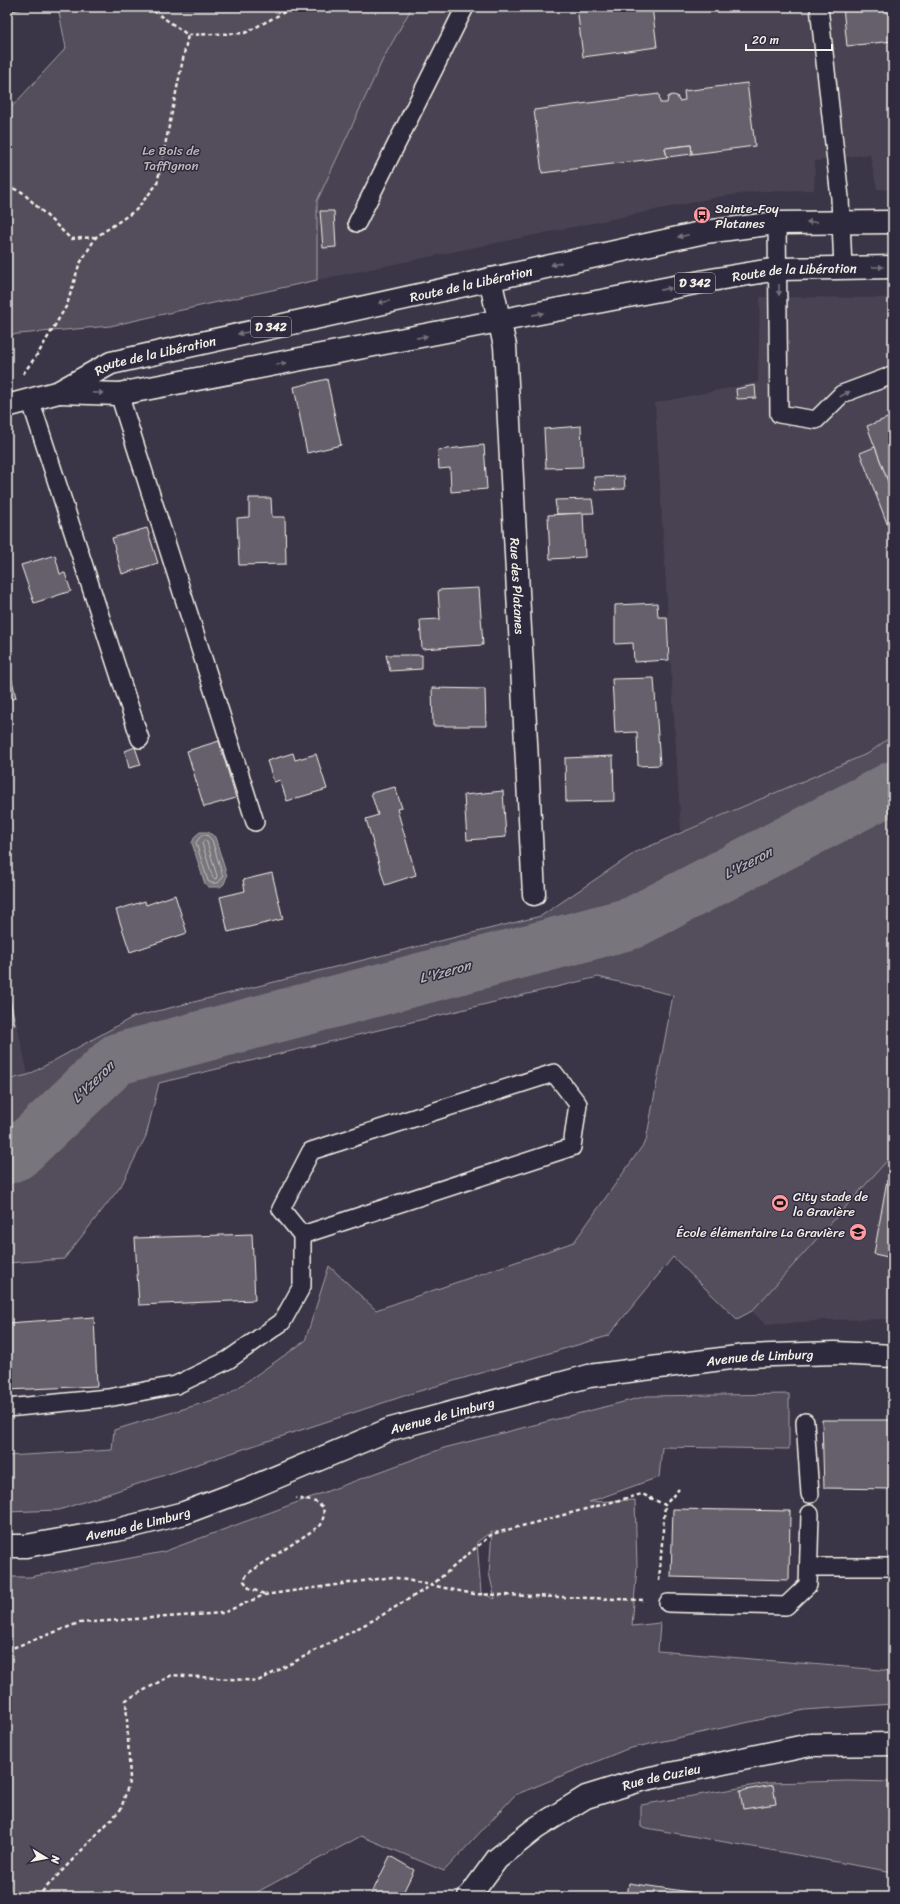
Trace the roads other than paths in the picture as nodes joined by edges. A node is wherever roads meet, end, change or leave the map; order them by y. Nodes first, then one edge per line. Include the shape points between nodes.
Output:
1 (465, 7) edge
2 (819, 7) edge
3 (842, 222) junction
4 (893, 222) edge
5 (357, 223) dead end
6 (777, 223) junction
7 (893, 267) edge
8 (843, 268) junction
9 (778, 269) junction
10 (490, 279) junction
11 (500, 322) junction
12 (893, 375) edge
13 (59, 392) junction
14 (119, 394) junction
15 (30, 399) junction
16 (7, 406) edge
17 (140, 739) dead end
18 (255, 822) dead end
19 (534, 894) dead end
20 (302, 1235) junction
21 (893, 1356) edge
22 (7, 1408) edge
23 (805, 1422) dead end
24 (810, 1494) dead end
25 (810, 1514) dead end
26 (7, 1546) edge
27 (809, 1567) junction
28 (893, 1567) edge
29 (663, 1602) road end
30 (893, 1744) edge
31 (469, 1897) edge

1 - 5 lane
2 - 3 lane
3 - 4 street, Route de la Libération / D 342
3 -> 6 street, Route de la Libération / D 342
3 - 8 lane
6 - 9 lane
6 -> 10 street, Route de la Libération / D 342 via 705,232
8 -> 7 street, Route de la Libération / D 342
8 - 9 street, Route de la Libération / D 342
11 -> 9 street, Route de la Libération / D 342
9 -> 12 lane via 779,414 816,420 842,394
10 - 11 street, Rue des Platanes
10 -> 13 street, Route de la Libération / D 342 via 111,363
14 -> 11 street, Route de la Libération / D 342
11 - 19 street, Rue des Platanes via 505,346
13 -> 14 street, Route de la Libération / D 342
13 - 15 street, Route de la Libération / D 342
14 - 18 lane
15 - 16 street, Route de la Libération / D 342
15 - 17 lane
20 - 20 lane via 572,1148 578,1104 554,1073 311,1151 280,1208
20 - 22 lane via 302,1286 282,1322 228,1360 176,1385 108,1398
21 - 26 street, Avenue de Limburg via 835,1352 745,1356 589,1376 391,1429 184,1513 117,1530 26,1546
23 - 24 lane
25 - 27 lane
27 - 28 lane
27 - 29 lane via 808,1585 786,1606
30 - 31 street, Rue de Cuzieu via 810,1745 641,1780 586,1797 536,1828 497,1859

